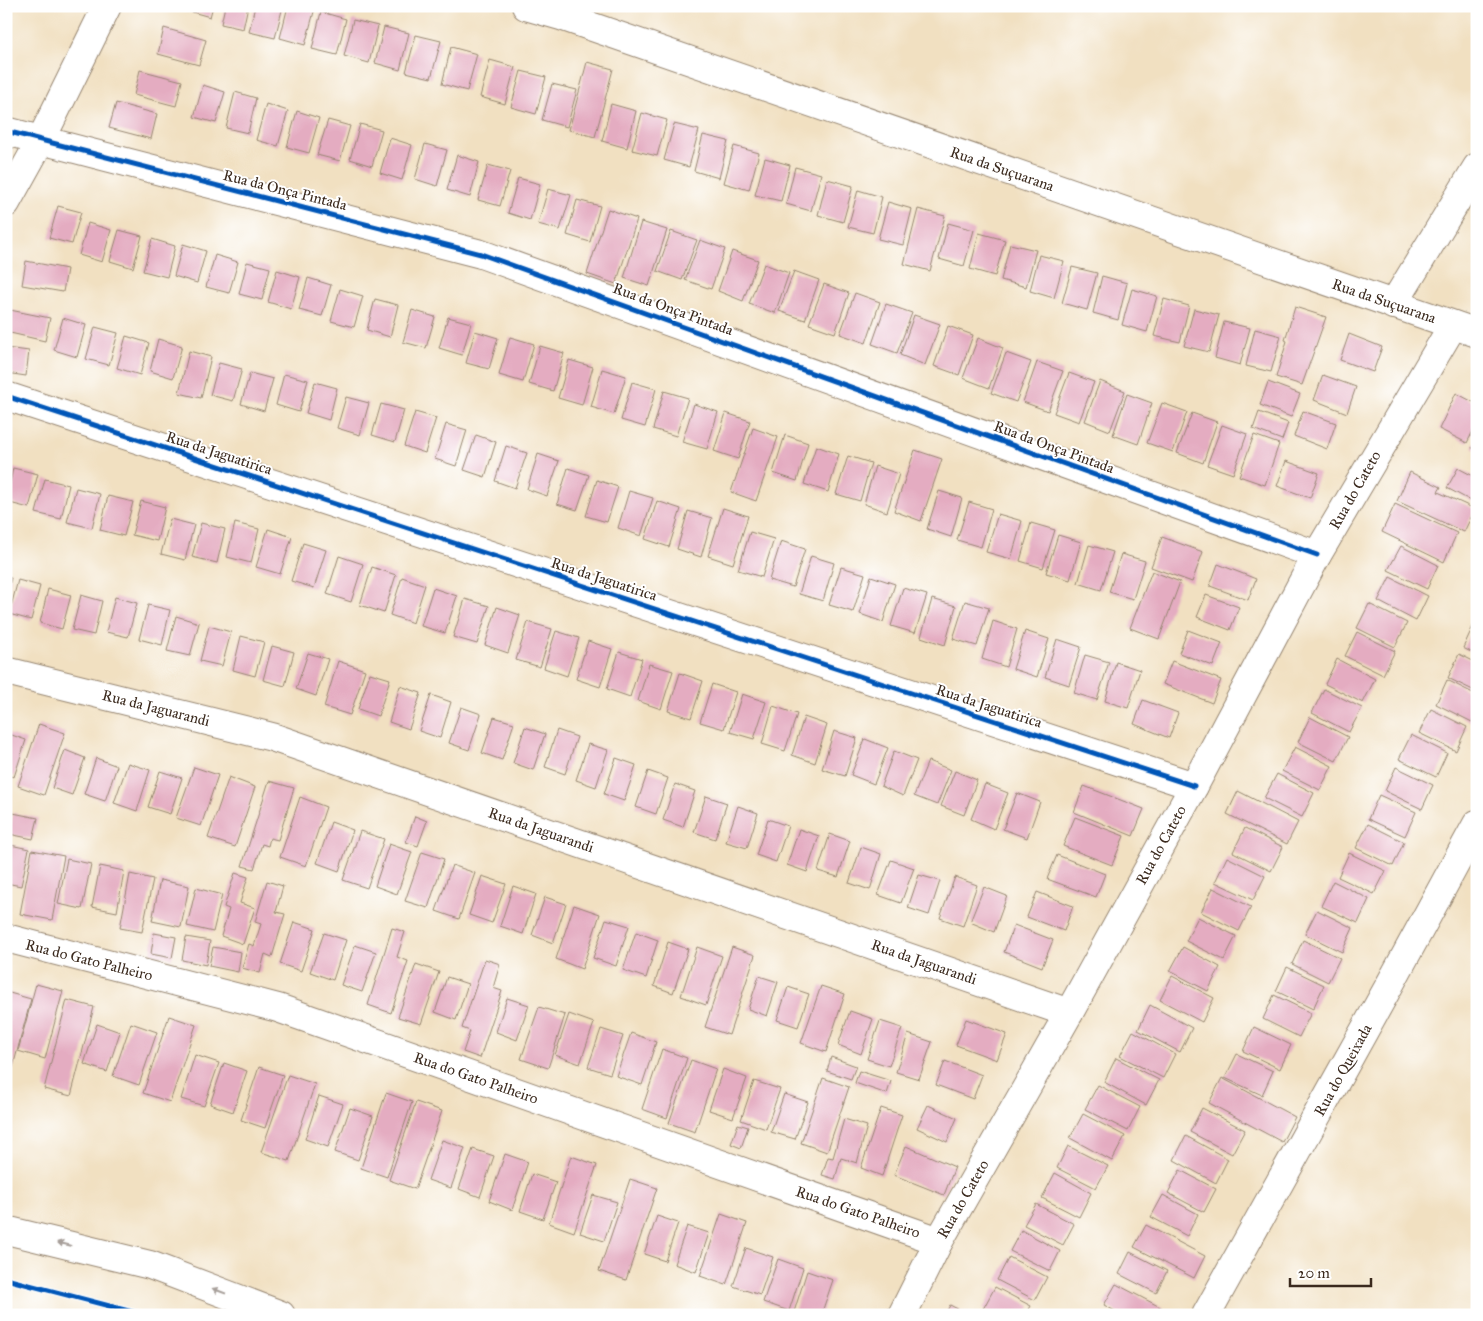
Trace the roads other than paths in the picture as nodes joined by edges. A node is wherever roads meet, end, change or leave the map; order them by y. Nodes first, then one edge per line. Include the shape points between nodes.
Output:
1 (107, 6) edge
2 (526, 6) edge
3 (564, 11) edge
4 (6, 131) edge
5 (41, 140) junction
6 (1477, 167) edge
7 (6, 203) edge
8 (1393, 305) junction
9 (1465, 329) edge
10 (6, 396) edge
11 (1317, 555) junction
12 (6, 671) edge
13 (1194, 786) junction
14 (1477, 824) edge
15 (6, 938) edge
16 (1069, 1013) junction
17 (6, 1230) edge
18 (939, 1241) junction
19 (281, 1315) edge
20 (902, 1315) edge
21 (1206, 1315) edge

1 - 5 street
2 - 3 street, Rua da Suçuarana
3 - 8 street, Rua da Suçuarana
4 - 5 street, Rua da Onça Pintada
5 - 7 street
5 - 11 street, Rua da Onça Pintada via 481,254
6 - 8 street
8 - 9 street, Rua da Suçuarana
9 - 11 street, Rua do Cateto
10 - 13 street, Rua da Jaguatirica
11 - 13 street, Rua do Cateto
12 - 16 street, Rua da Jaguarandi via 272,737
13 - 16 street, Rua do Cateto
14 - 21 street, Rua do Queixada
15 - 18 street, Rua do Gato Palheiro via 278,1008
16 - 18 street, Rua do Cateto
19 -> 17 street via 150,1265
18 - 20 street, Rua do Cateto

